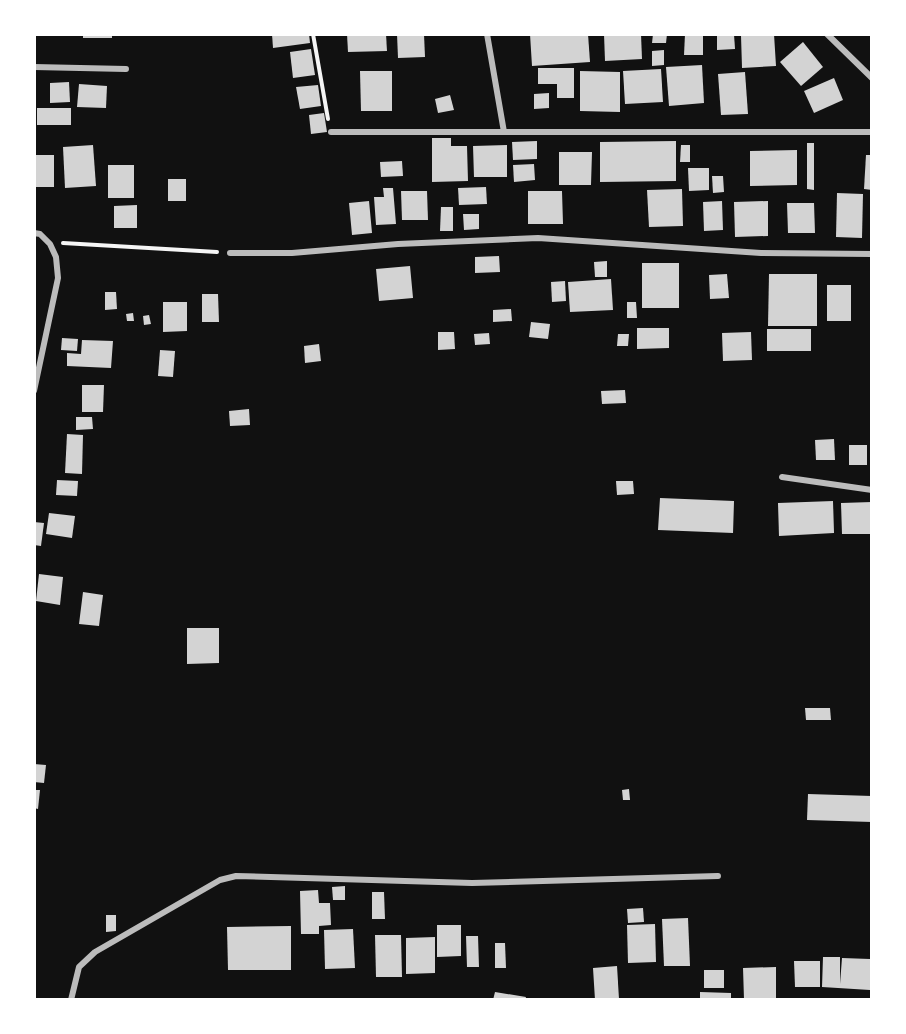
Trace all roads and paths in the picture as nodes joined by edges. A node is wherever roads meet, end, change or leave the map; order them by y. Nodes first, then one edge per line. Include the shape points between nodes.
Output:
1 (313, 34) edge
2 (487, 34) edge
3 (827, 34) edge
4 (34, 67) edge
5 (126, 69) dead end
6 (872, 78) edge
7 (331, 132) joint
8 (504, 132) junction
9 (872, 132) edge
10 (34, 233) edge
11 (50, 244) junction
12 (230, 253) joint
13 (872, 254) edge
14 (34, 391) edge
15 (782, 477) dead end
16 (872, 490) edge
17 (718, 876) dead end
18 (71, 999) edge

1 - 7 path
2 - 8 street
3 - 6 street
4 - 5 street
7 - 8 street
8 - 9 street
10 - 11 street
11 - 12 path
11 - 14 street via 58,278
12 - 13 street via 292,253 538,238 761,253
15 - 16 street
17 - 18 street via 472,883 236,876 220,880 95,952 79,967

